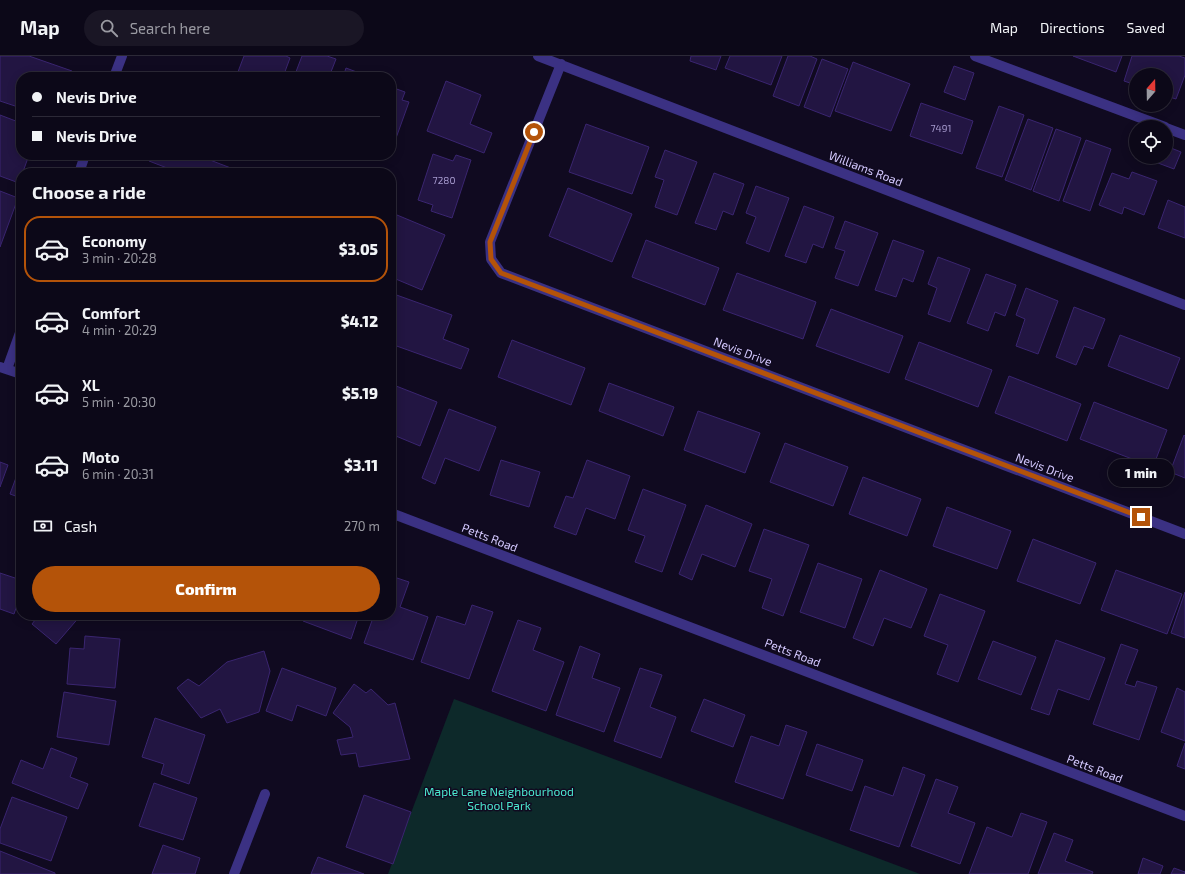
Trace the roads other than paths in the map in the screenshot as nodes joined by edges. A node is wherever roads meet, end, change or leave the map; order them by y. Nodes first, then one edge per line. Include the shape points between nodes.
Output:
1 (122, 56) edge
2 (538, 56) edge
3 (975, 56) edge
4 (561, 64) junction
5 (116, 72) edge
6 (1146, 120) edge
7 (1173, 130) edge
8 (1185, 135) edge
9 (1185, 305) edge
10 (16, 341) edge
11 (3, 368) edge
12 (16, 372) edge
13 (396, 515) edge
14 (1185, 534) edge
15 (265, 794) dead end
16 (1185, 816) edge
17 (234, 874) edge

1 - 5 street
2 - 4 street, Williams Road
3 - 6 street
4 - 9 street, Williams Road
4 - 14 street, Nevis Drive via 490,242 491,259 501,273
7 - 8 street
10 - 11 street
11 - 12 street
13 - 16 street, Petts Road
15 - 17 street

